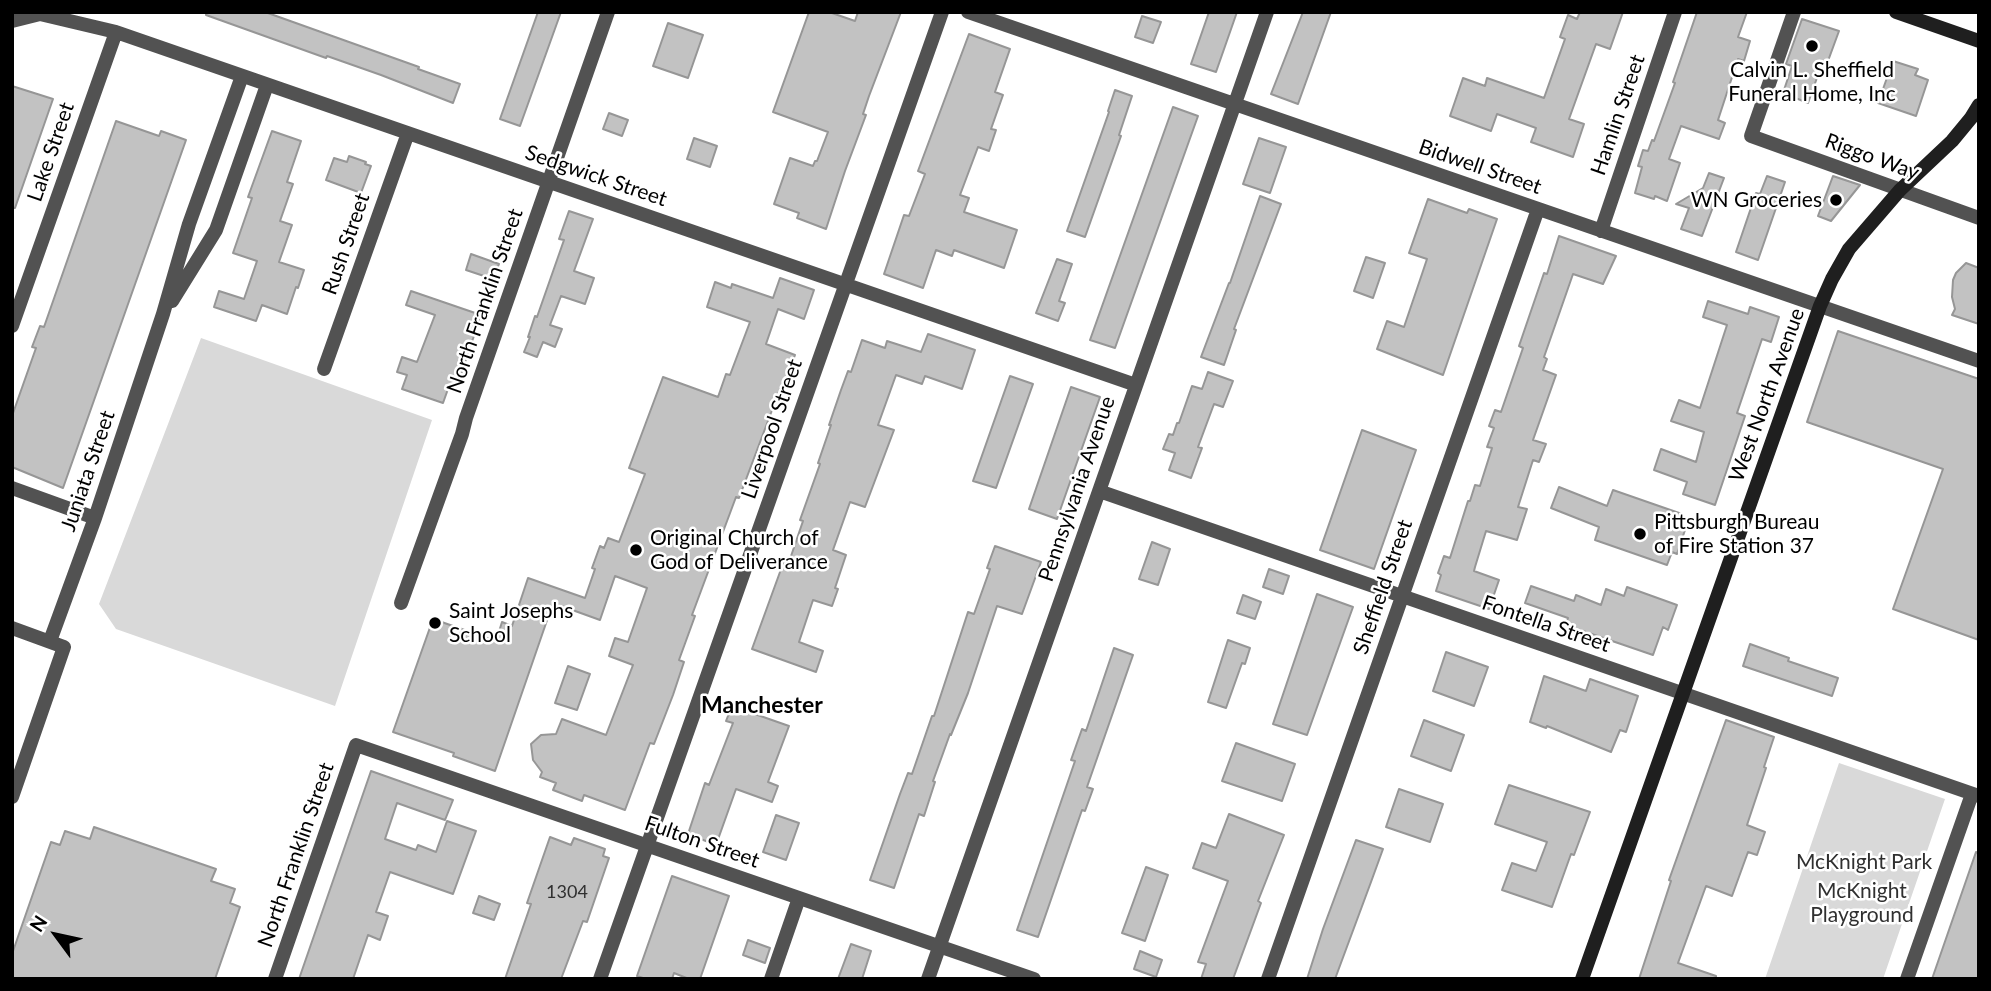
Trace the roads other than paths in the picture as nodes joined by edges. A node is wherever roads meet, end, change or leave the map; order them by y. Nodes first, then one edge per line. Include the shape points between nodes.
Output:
1 (608, 12) edge
2 (942, 12) edge
3 (968, 12) edge
4 (1267, 12) edge
5 (1675, 12) edge
6 (1794, 12) edge
7 (1896, 12) edge
8 (12, 21) edge
9 (116, 32) junction
10 (1979, 41) edge
11 (242, 76) junction
12 (267, 85) junction
13 (1234, 104) junction
14 (1979, 105) edge
15 (408, 133) junction
16 (549, 182) junction
17 (1900, 190) junction
18 (1538, 209) junction
19 (1979, 218) edge
20 (1601, 230) junction
21 (845, 285) junction
22 (1820, 306) junction
23 (163, 314) junction
24 (12, 326) edge
25 (1979, 361) edge
26 (324, 369) dead end
27 (1136, 385) junction
28 (12, 488) edge
29 (1099, 491) junction
30 (95, 518) junction
31 (1402, 596) junction
32 (401, 603) dead end
33 (12, 628) edge
34 (57, 644) junction
35 (1683, 694) junction
36 (356, 745) joint
37 (1975, 795) edge
38 (12, 797) edge
39 (647, 846) junction
40 (799, 898) junction
41 (939, 946) junction
42 (275, 979) edge
43 (600, 979) edge
44 (771, 979) edge
45 (928, 979) edge
46 (1034, 979) edge
47 (1268, 979) edge
48 (1582, 979) edge
49 (1907, 979) edge

1 - 16 street, North Franklin Street
2 - 21 street, Liverpool Street
3 - 13 street, Bidwell Street
4 - 13 street, Pennsylvania Avenue
5 - 20 street, Hamlin Street
6 - 17 street, Riggo Way via 1751,135
7 - 10 street
8 - 9 street, Sedgwick Street via 40,14
9 - 11 street, Sedgwick Street
9 - 24 street, Lake Street
11 - 12 street, Sedgwick Street
11 - 23 street, Juniata Street via 189,224
12 - 15 street, Sedgwick Street
12 - 23 street, Juniata Street via 216,230
13 - 18 street, Bidwell Street
13 - 27 street, Pennsylvania Avenue
14 - 17 street, West North Avenue via 1952,141
15 - 16 street, Sedgwick Street
15 - 26 street, Rush Street
16 - 21 street, Sedgwick Street
16 - 32 street, North Franklin Street
17 - 19 street, Riggo Way
17 - 22 street, West North Avenue via 1849,248
18 - 20 street, Bidwell Street
18 - 31 street, Sheffield Street
20 - 22 street, Bidwell Street
21 - 27 street, Sedgwick Street
21 - 39 street, Liverpool Street
22 - 25 street, Bidwell Street
22 - 35 street, West North Avenue
23 - 30 street, Juniata Street
27 - 29 street, Pennsylvania Avenue
28 - 30 street
29 - 31 street, Fontella Street
29 - 41 street, Pennsylvania Avenue
30 - 34 street, Juniata Street
31 - 35 street, Fontella Street
31 - 47 street, Sheffield Street
33 - 34 street
34 - 38 street, Juniata Street
35 - 37 street, Fontella Street
35 - 48 street, West North Avenue
36 - 39 street, Fulton Street
36 - 42 street, North Franklin Street
37 - 49 street
39 - 40 street, Fulton Street
39 - 43 street, Liverpool Street
40 - 41 street, Fulton Street
40 - 44 street
41 - 45 street, Pennsylvania Avenue
41 - 46 street, Fulton Street

